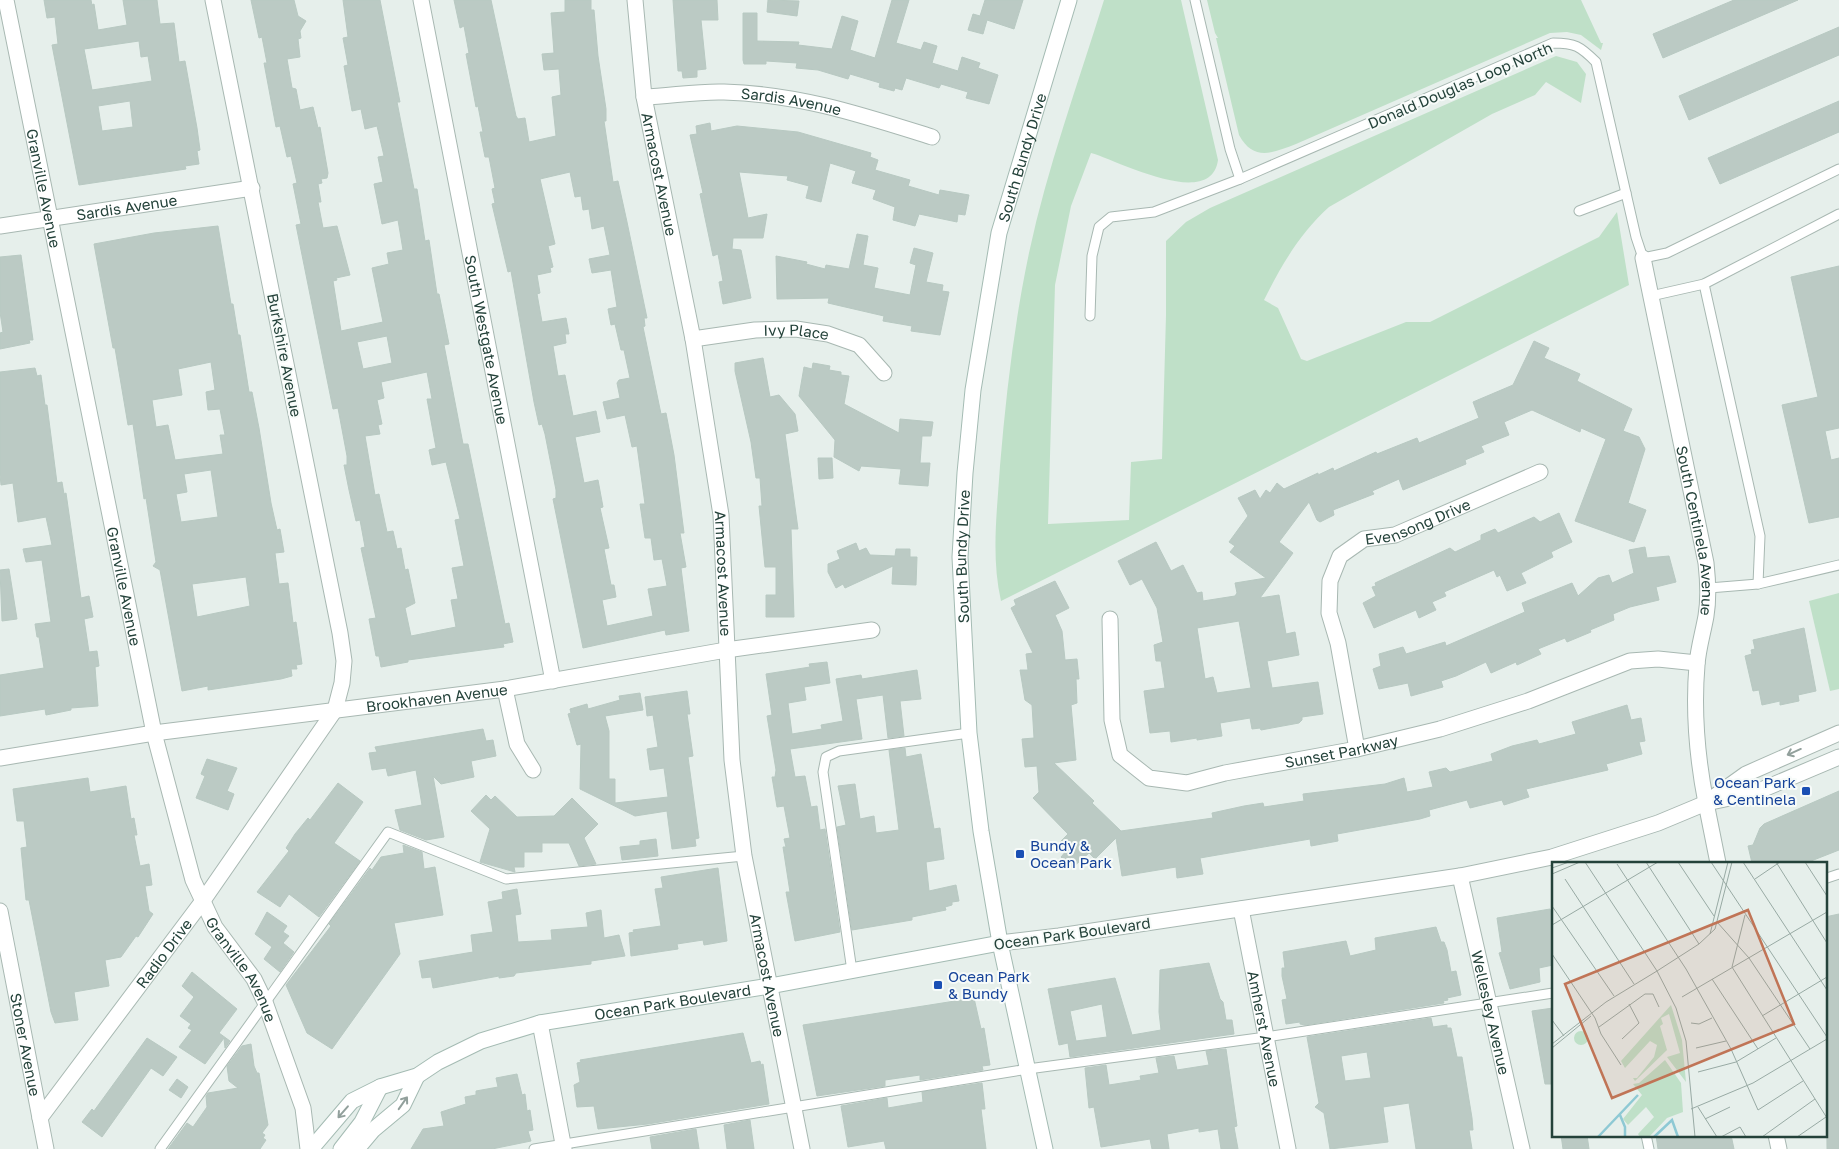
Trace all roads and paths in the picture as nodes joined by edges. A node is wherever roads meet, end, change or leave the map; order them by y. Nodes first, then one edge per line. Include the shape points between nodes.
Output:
1 (6, 0) edge
2 (214, 0) edge
3 (421, 0) edge
4 (635, 0) edge
5 (1069, 0) edge
6 (1195, 0) edge
7 (644, 97) junction
8 (932, 137) dead end
9 (1839, 169) edge
10 (1240, 179) junction
11 (252, 188) junction
12 (1626, 192) junction
13 (1579, 211) dead end
14 (1839, 214) edge
15 (50, 219) junction
16 (0, 226) edge
17 (1643, 258) junction
18 (1704, 284) junction
19 (1651, 296) junction
20 (1090, 316) dead end
21 (693, 339) junction
22 (884, 373) dead end
23 (1540, 472) dead end
24 (1839, 565) edge
25 (1758, 584) junction
26 (1709, 588) junction
27 (1110, 618) dead end
28 (872, 630) dead end
29 (726, 650) junction
30 (1697, 663) junction
31 (553, 681) junction
32 (505, 689) junction
33 (335, 710) junction
34 (154, 733) junction
35 (969, 733) junction
36 (1839, 734) edge
37 (1357, 749) junction
38 (1839, 757) edge
39 (0, 758) edge
40 (533, 770) dead end
41 (1706, 803) junction
42 (744, 856) junction
43 (1718, 862) edge
44 (1839, 874) edge
45 (1460, 876) junction
46 (1827, 878) dead end
47 (202, 902) junction
48 (1241, 909) junction
49 (0, 911) edge
50 (1000, 943) junction
51 (852, 971) junction
52 (770, 986) junction
53 (1552, 992) edge
54 (265, 1002) junction
55 (1489, 1003) junction
56 (540, 1023) junction
57 (1266, 1037) junction
58 (1028, 1069) junction
59 (417, 1076) junction
60 (380, 1087) junction
61 (794, 1108) junction
62 (40, 1118) junction
63 (1646, 1136) edge
64 (1776, 1136) edge
65 (564, 1147) edge
66 (46, 1149) edge
67 (160, 1149) edge
68 (309, 1149) edge
69 (341, 1149) edge
70 (357, 1149) edge
71 (534, 1149) edge
72 (802, 1149) edge
73 (1045, 1149) edge
74 (1288, 1149) edge
75 (1522, 1149) edge
76 (1649, 1149) edge
77 (1779, 1149) edge

1 - 15 street, Granville Avenue
2 - 11 street, Burkshire Avenue
3 - 31 street, South Westgate Avenue
4 - 7 street, Armacost Avenue
5 - 35 street, South Bundy Drive via 999,233 974,390 960,556
6 - 10 lane
7 - 8 street, Sardis Avenue via 723,92 797,100 841,108
7 - 21 street, Armacost Avenue
9 - 17 lane via 1668,253
10 - 12 lane, Donald Douglas Loop North via 1553,43 1569,43 1581,47 1596,62
10 - 20 lane, Donald Douglas Loop North via 1154,212 1111,217 1099,227 1092,256
11 - 15 street, Sardis Avenue
11 - 33 street, Burkshire Avenue via 340,632 344,661
12 - 13 lane
12 - 17 lane, Donald Douglas Loop North
14 - 18 lane
15 - 16 street, Sardis Avenue
15 - 34 street, Granville Avenue
17 - 19 street, South Centinela Avenue
18 - 19 lane
18 - 25 lane via 1760,536
19 - 26 street, South Centinela Avenue
21 - 22 street, Ivy Place via 755,330 796,329 828,334 859,345
21 - 29 street, Armacost Avenue via 721,515
23 - 37 street, Evensong Drive via 1395,535 1364,539 1340,556 1330,581 1329,613 1338,643
24 - 25 lane
25 - 26 lane
26 - 30 street, South Centinela Avenue
27 - 37 street, Sunset Parkway via 1112,720 1120,755 1149,778 1187,783
28 - 29 street, Brookhaven Avenue
29 - 31 street, Brookhaven Avenue
29 - 42 street, Armacost Avenue via 732,760
30 - 37 street, Sunset Parkway via 1658,659 1630,661 1528,701 1440,729
30 - 41 street, South Centinela Avenue via 1697,753
31 - 32 street, Brookhaven Avenue
32 - 33 street, Brookhaven Avenue
32 - 40 street via 517,744
33 - 34 street, Brookhaven Avenue
33 - 47 street, Radio Drive
34 - 39 street, Brookhaven Avenue
34 - 47 street, Granville Avenue via 192,880
35 - 50 street, South Bundy Drive
35 - 51 lane via 839,751 826,757 823,772
36 -> 41 street, Ocean Park Boulevard via 1746,774
38 - 41 street, Ocean Park Boulevard via 1754,793
41 - 43 street, South Centinela Avenue
41 - 45 street, Ocean Park Boulevard via 1658,823 1552,857
42 - 52 street, Armacost Avenue
42 - 54 lane via 506,879 388,832
44 - 46 lane
45 - 48 street, Ocean Park Boulevard
45 - 55 street, Wellesley Avenue
47 - 54 street, Granville Avenue via 215,927 254,979
47 - 62 street, Radio Drive
48 - 50 street, Ocean Park Boulevard
48 - 57 street, Amherst Avenue
49 - 62 street, Stoner Avenue
50 - 51 street, Ocean Park Boulevard
50 - 58 street, South Bundy Drive
51 - 52 street, Ocean Park Boulevard
52 - 56 street, Ocean Park Boulevard
52 - 61 street, Armacost Avenue
53 - 55 lane
54 - 67 lane
54 - 68 street, Granville Avenue via 303,1108
55 - 57 lane
55 - 75 street, Wellesley Avenue
56 - 59 street, Ocean Park Boulevard via 481,1041
56 - 65 street
57 - 58 lane
57 - 74 street, Amherst Avenue
58 - 61 lane
58 - 73 street, South Bundy Drive
59 - 60 street
70 -> 59 street via 373,1130 403,1105
60 -> 68 street via 352,1102
60 - 69 street via 362,1122
61 - 65 lane
61 - 72 street, Armacost Avenue
62 - 66 street, Stoner Avenue
63 - 76 lane
64 - 77 street
65 - 71 lane

